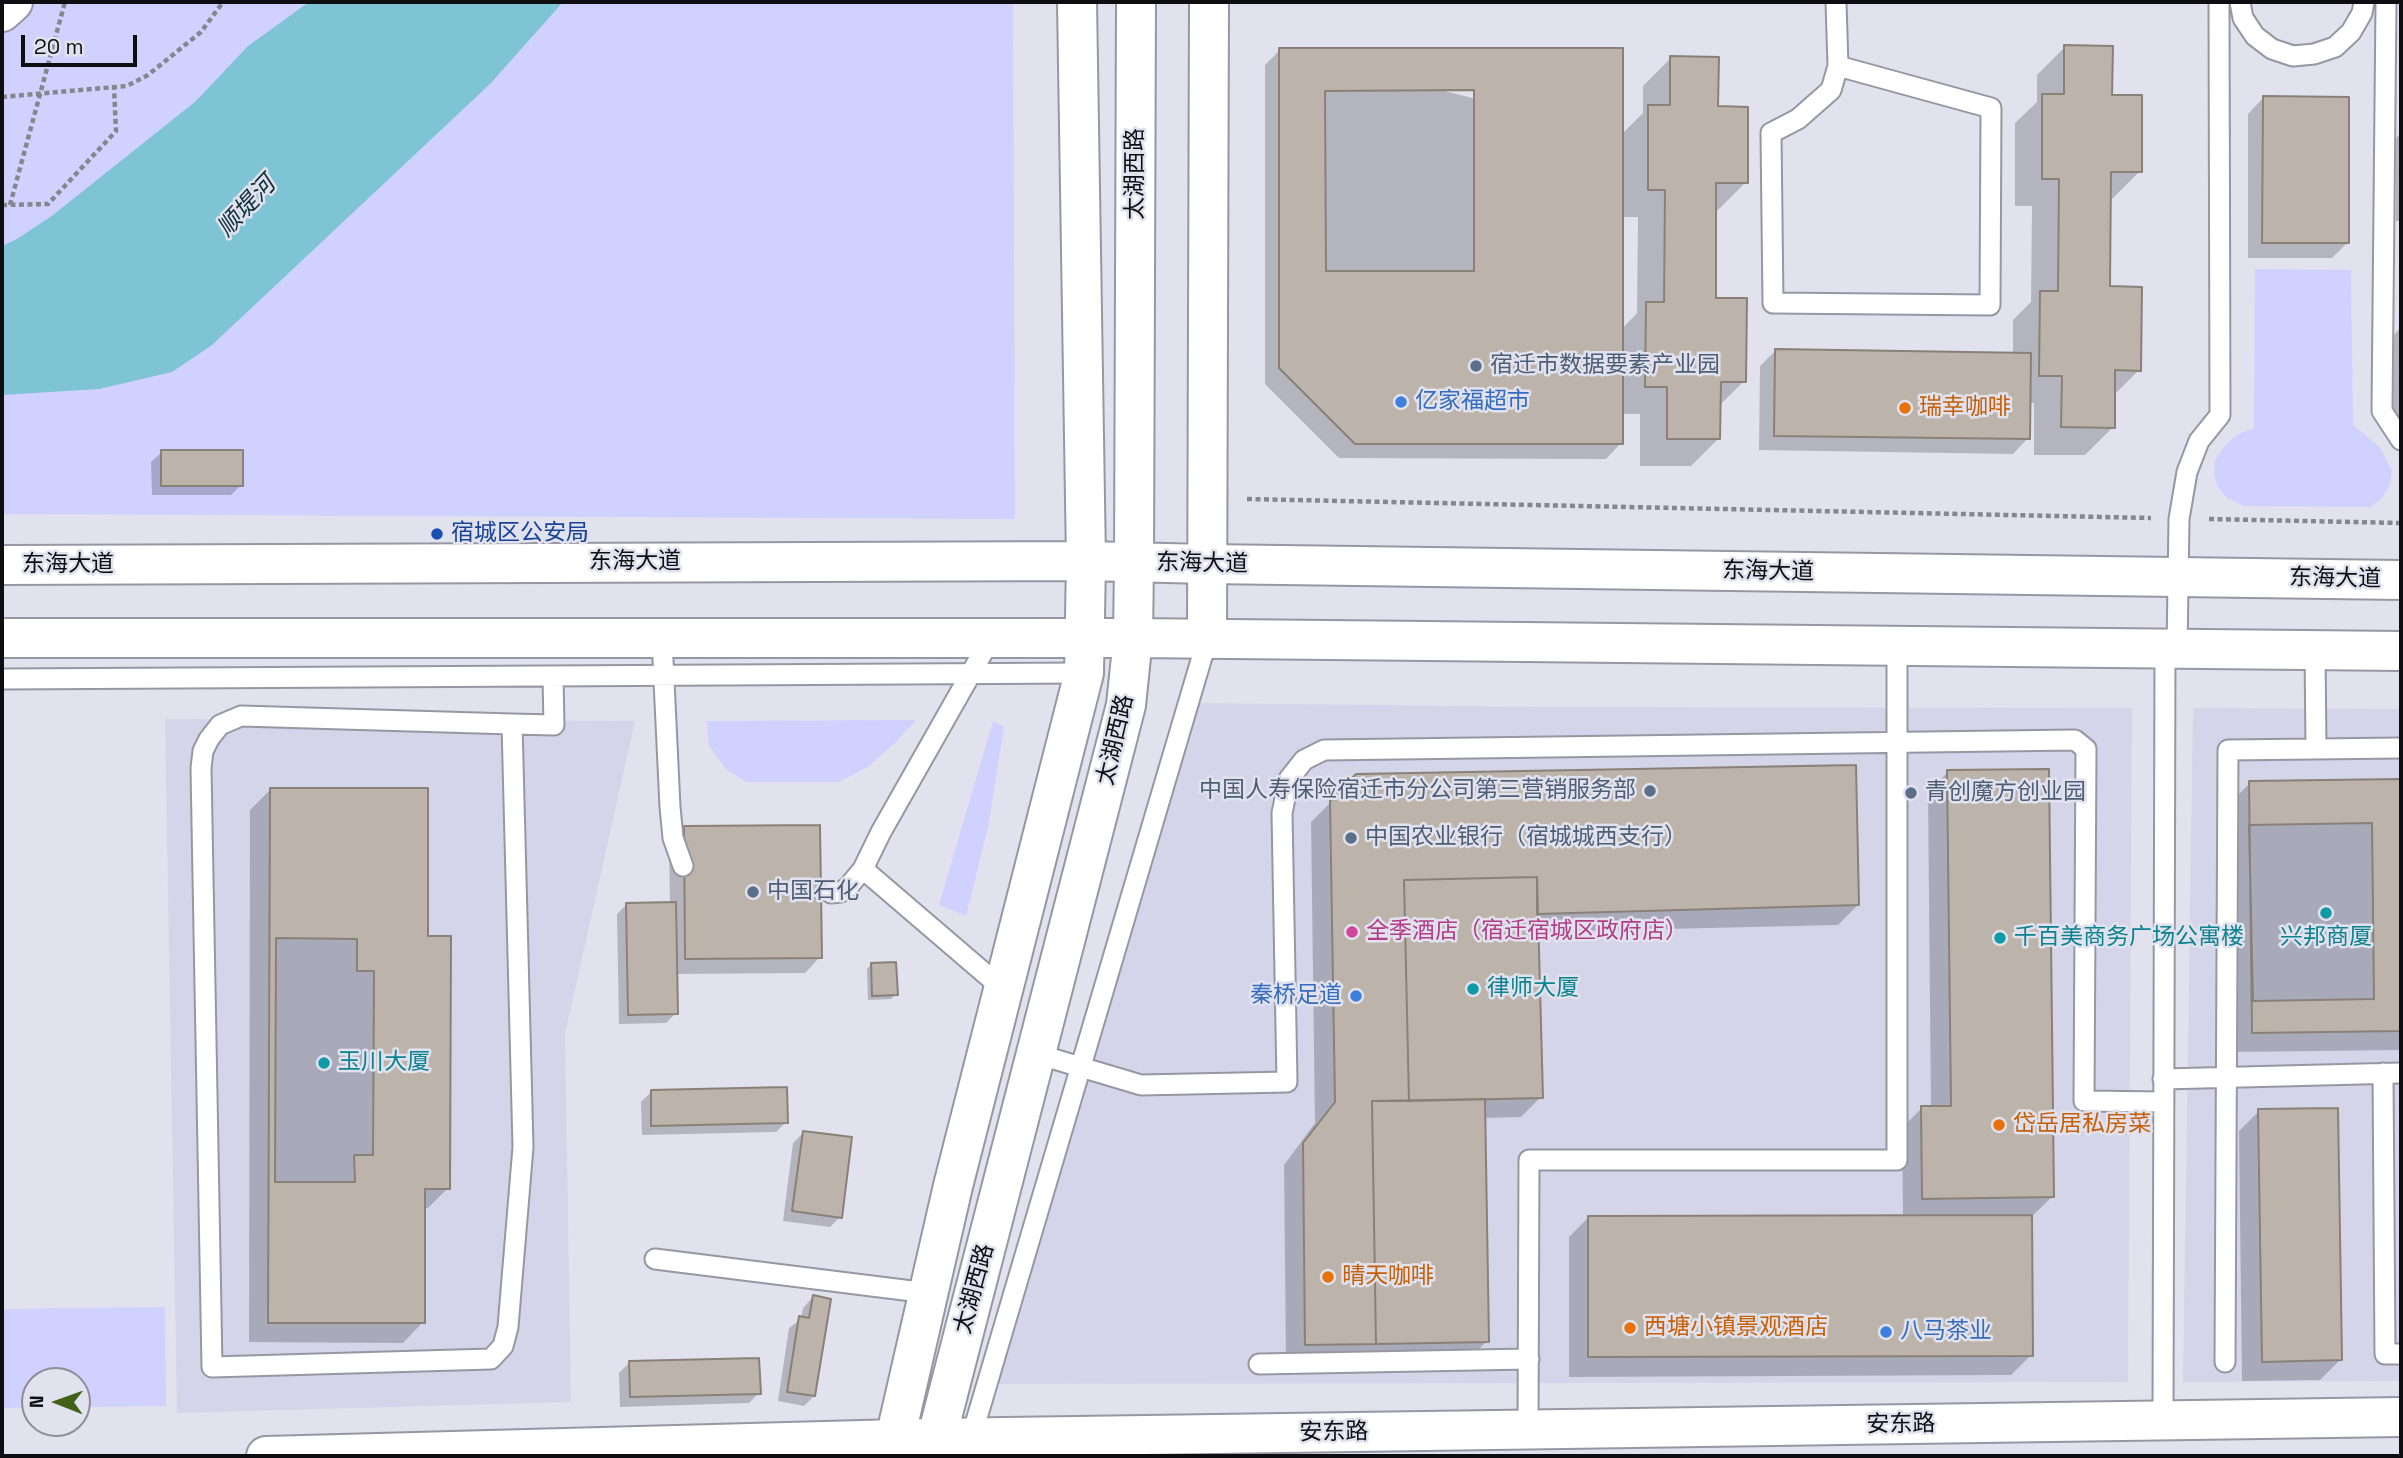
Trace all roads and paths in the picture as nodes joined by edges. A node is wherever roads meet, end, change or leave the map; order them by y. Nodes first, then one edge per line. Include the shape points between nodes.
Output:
1 (12, 2) edge
2 (65, 2) edge
3 (223, 2) edge
4 (1077, 2) edge
5 (1136, 2) edge
6 (1209, 2) edge
7 (1836, 2) edge
8 (2219, 2) edge
9 (2239, 2) edge
10 (2364, 2) edge
11 (2386, 2) edge
12 (2, 12) edge
13 (1838, 66) junction
14 (114, 87) junction
15 (40, 94) junction
16 (2, 97) edge
17 (2, 205) edge
18 (10, 205) junction
19 (2401, 440) edge
20 (1208, 498) junction
21 (2179, 519) junction
22 (2401, 523) edge
23 (1086, 561) junction
24 (1135, 563) junction
25 (1207, 564) junction
26 (2, 565) edge
27 (2178, 577) junction
28 (2401, 580) edge
29 (2, 638) edge
30 (991, 638) junction
31 (1133, 638) junction
32 (1207, 640) junction
33 (1897, 646) junction
34 (2171, 649) junction
35 (2315, 650) junction
36 (2401, 651) edge
37 (1084, 656) junction
38 (663, 657) junction
39 (971, 674) junction
40 (553, 676) junction
41 (2, 679) edge
42 (512, 724) junction
43 (1896, 741) junction
44 (2316, 748) junction
45 (2401, 748) edge
46 (682, 866) dead end
47 (863, 869) junction
48 (831, 893) dead end
49 (1003, 989) junction
50 (1037, 1054) junction
51 (1081, 1068) junction
52 (2392, 1073) edge
53 (2227, 1077) junction
54 (2163, 1079) junction
55 (2164, 1102) junction
56 (655, 1259) dead end
57 (928, 1293) junction
58 (2401, 1354) edge
59 (1529, 1360) junction
60 (2225, 1362) dead end
61 (1259, 1364) dead end
62 (2401, 1417) edge
63 (2162, 1420) junction
64 (1528, 1430) junction
65 (947, 1444) edge
66 (893, 1448) edge
67 (266, 1456) edge

1 - 12 street
2 - 15 path
3 - 14 path via 201,32 148,75
4 - 23 street, 太湖西路
5 - 24 street, 太湖西路
6 - 20 street
7 - 13 lane
8 - 21 lane via 2220,415 2199,442 2187,472
9 - 10 lane via 2255,36 2273,49 2293,55 2335,47 2351,32
11 - 19 lane via 2382,411
13 - 13 lane via 1991,108 1990,305 1773,303 1771,133 1798,119 1832,90
14 - 15 path
14 - 18 path via 116,131 48,204
15 - 16 path
15 - 18 path
17 - 18 path
20 - 21 path
20 - 25 street
21 - 22 path
21 - 27 lane
23 - 24 street, 东海大道
23 - 26 street, 东海大道
23 - 37 street, 太湖西路
24 - 25 street, 东海大道
24 - 31 street, 太湖西路
25 - 27 street, 东海大道
25 - 32 street
27 - 28 street, 东海大道
27 - 34 lane
29 - 38 street
30 - 37 street
30 - 38 street
30 - 39 lane
31 - 32 street
31 - 37 street
31 - 50 street, 太湖西路 via 1126,705
32 - 33 street
32 - 51 lane
33 - 34 street
33 - 43 lane
34 - 35 street
34 - 54 lane
35 - 36 street
35 - 44 lane
37 - 39 lane
37 - 49 street, 太湖西路
38 - 39 lane
38 - 40 lane
38 - 46 lane via 670,807
39 - 47 lane
40 - 41 lane
40 - 42 lane via 554,725
42 - 42 lane via 523,1147 503,1346 491,1359 212,1367 201,768 209,739 220,725 241,716
43 - 51 lane via 1324,750 1304,760 1289,779 1282,813 1287,1082 1141,1085
43 - 55 lane via 2075,740 2086,749 2084,1101
43 - 59 lane via 1897,1160 1529,1160
44 - 45 lane
44 - 53 lane via 2228,750
47 - 48 lane via 848,887
47 - 49 lane
49 - 57 street, 太湖西路
50 - 51 lane
50 - 65 street, 太湖西路
51 - 65 lane
52 - 53 lane
52 - 58 lane via 2385,1354
53 - 54 lane
53 - 60 lane
54 - 55 lane
55 - 63 lane
56 - 57 lane
57 - 66 street, 太湖西路
59 - 61 lane
59 - 64 lane
62 - 63 street, 安东路
63 - 64 street, 安东路
64 - 65 street, 安东路
65 - 66 street, 安东路
66 - 67 street, 安东路

